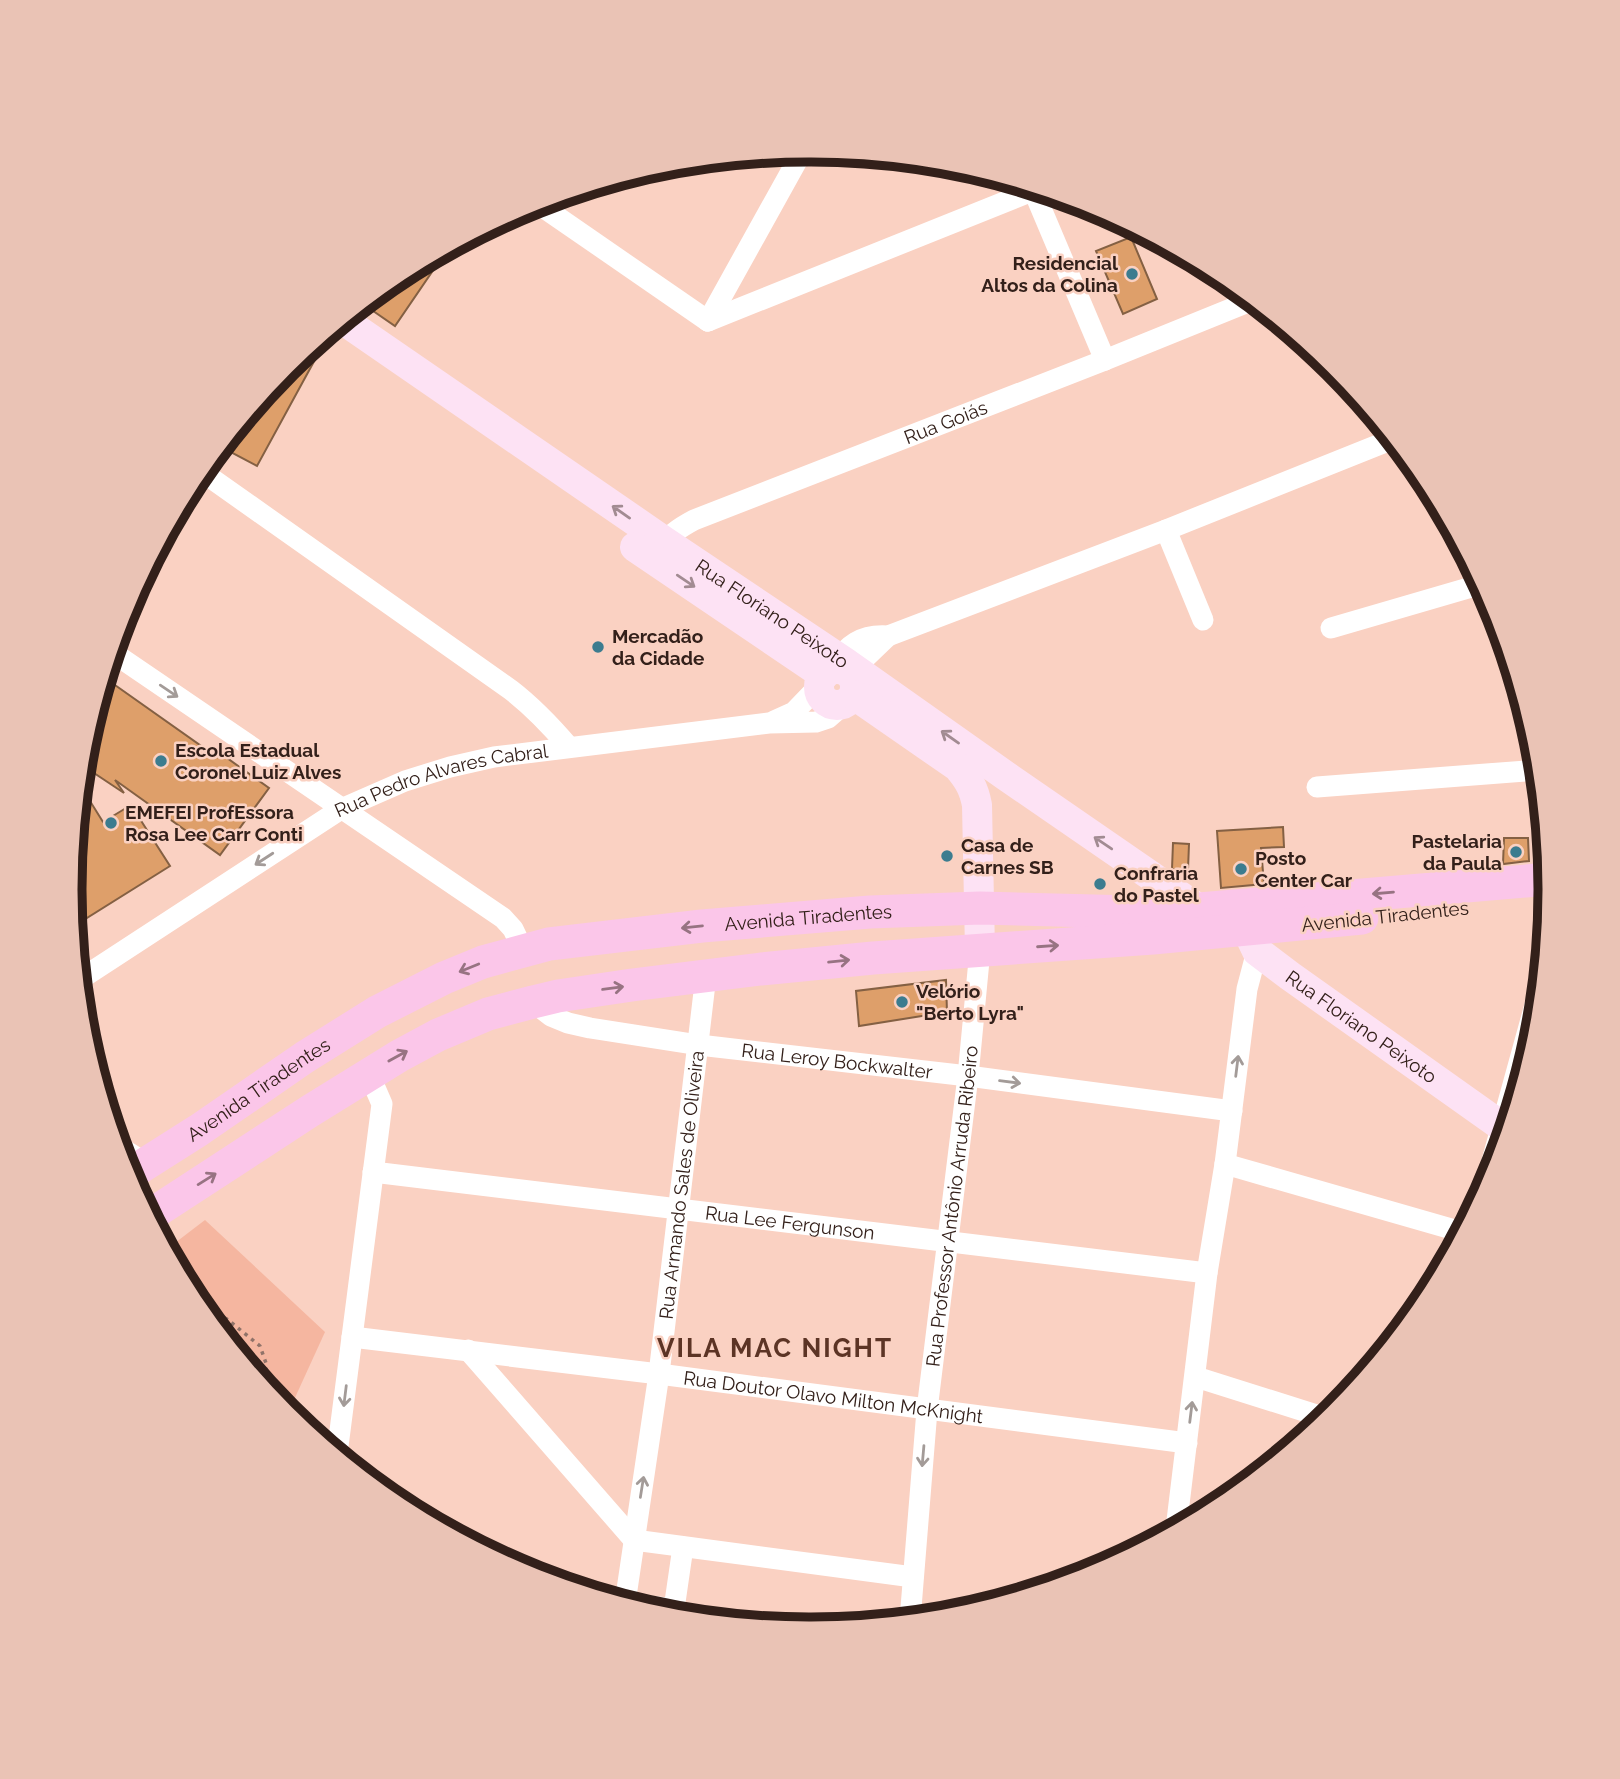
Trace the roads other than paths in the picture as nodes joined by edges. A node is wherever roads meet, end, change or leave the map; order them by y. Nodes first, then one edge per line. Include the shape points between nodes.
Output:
1 (795, 162) edge
2 (1022, 194) edge
3 (1038, 198) edge
4 (548, 211) edge
5 (1242, 304) edge
6 (708, 321) junction
7 (350, 325) edge
8 (336, 337) edge
9 (1105, 360) junction
10 (1384, 443) edge
11 (210, 478) edge
12 (1166, 530) junction
13 (658, 550) junction
14 (1471, 587) edge
15 (1203, 620) dead end
16 (1331, 628) dead end
17 (120, 658) edge
18 (841, 681) junction
19 (769, 723) junction
20 (569, 747) junction
21 (1528, 771) edge
22 (1006, 776) junction
23 (1317, 788) dead end
24 (974, 790) junction
25 (341, 809) junction
26 (1538, 881) edge
27 (1538, 900) edge
28 (979, 908) junction
29 (1199, 909) junction
30 (1248, 929) junction
31 (523, 950) junction
32 (979, 950) junction
33 (87, 975) edge
34 (706, 975) junction
35 (533, 1002) junction
36 (699, 1045) junction
37 (369, 1074) junction
38 (968, 1076) junction
39 (1232, 1111) junction
40 (1499, 1124) edge
41 (135, 1159) edge
42 (1225, 1164) junction
43 (373, 1172) junction
44 (680, 1209) junction
45 (157, 1211) edge
46 (1453, 1229) edge
47 (947, 1242) junction
48 (1207, 1273) junction
49 (352, 1337) junction
50 (468, 1350) junction
51 (659, 1374) junction
52 (1196, 1377) junction
53 (927, 1410) junction
54 (1314, 1414) edge
55 (1187, 1443) junction
56 (338, 1444) edge
57 (1177, 1518) edge
58 (634, 1540) junction
59 (683, 1547) junction
60 (913, 1577) junction
61 (626, 1593) edge
62 (679, 1605) edge
63 (911, 1610) edge

1 - 6 street
2 - 6 street
3 - 9 street
4 - 6 street
5 - 9 street, Rua Goiás
13 -> 7 main road, Rua Floriano Peixoto
8 - 13 main road, Rua Floriano Peixoto
9 - 13 street, Rua Goiás via 694,520 676,530
10 - 12 street
11 - 20 street via 512,690
12 - 15 street
12 - 18 street via 888,636
13 - 18 main road, Rua Floriano Peixoto
14 - 16 street
17 -> 25 street
18 - 19 street, Rua Pedro Alvares Cabral
18 - 19 street, Rua Pedro Alvares Cabral via 828,718
22 -> 18 main road, Rua Floriano Peixoto
18 - 24 main road, Rua Floriano Peixoto via 958,767
19 - 20 street, Rua Pedro Alvares Cabral
20 - 25 street, Rua Pedro Alvares Cabral via 450,767
21 - 23 street
22 - 24 main road
29 -> 22 main road, Rua Floriano Peixoto
24 - 28 main road, Rua Professor Antônio Arruda Ribeiro
25 - 31 street via 503,918
25 -> 33 street, Rua Pedro Alvares Cabral
26 -> 30 main road, Avenida Tiradentes
27 - 30 main road, Avenida Tiradentes
28 - 29 main road, Avenida Tiradentes
28 -> 31 main road, Avenida Tiradentes via 702,926
28 - 32 main road, Rua Professor Antônio Arruda Ribeiro
29 - 30 main road, Avenida Tiradentes
32 -> 30 main road, Avenida Tiradentes
39 -> 30 street via 1247,989
30 - 40 main road, Rua Floriano Peixoto via 1290,976
31 -> 41 main road, Avenida Tiradentes via 444,978 377,1012 199,1130
34 -> 32 main road, Avenida Tiradentes
32 - 38 street, Rua Professor Antônio Arruda Ribeiro
35 -> 34 main road, Avenida Tiradentes
34 - 36 street, Rua Armando Sales de Oliveira
35 - 36 street, Rua Leroy Bockwalter via 551,1016 590,1028
37 -> 35 main road, Avenida Tiradentes via 438,1035
36 - 38 street, Rua Leroy Bockwalter
36 - 44 street, Rua Armando Sales de Oliveira
37 - 43 street via 382,1104
45 -> 37 main road, Avenida Tiradentes
38 -> 39 street, Rua Leroy Bockwalter
38 - 47 street, Rua Professor Antônio Arruda Ribeiro
39 - 42 street
42 - 46 street
42 - 48 street
43 - 44 street, Rua Lee Fergunson
43 - 49 street
44 - 47 street, Rua Lee Fergunson
44 - 51 street, Rua Armando Sales de Oliveira
47 - 48 street, Rua Lee Fergunson
47 - 53 street, Rua Professor Antônio Arruda Ribeiro
48 - 52 street
49 - 50 street, Rua Doutor Olavo Milton McKnight
49 -> 56 street
50 - 51 street, Rua Doutor Olavo Milton McKnight
50 - 58 street
51 - 53 street, Rua Doutor Olavo Milton McKnight
58 -> 51 street, Rua Armando Sales de Oliveira
52 - 54 street
55 -> 52 street
53 - 55 street, Rua Doutor Olavo Milton McKnight
53 -> 60 street, Rua Professor Antônio Arruda Ribeiro
55 - 57 street
58 - 59 street
58 - 61 street, Rua Armando Sales de Oliveira
59 - 60 street
59 - 62 street
60 - 63 street, Rua Professor Antônio Arruda Ribeiro

